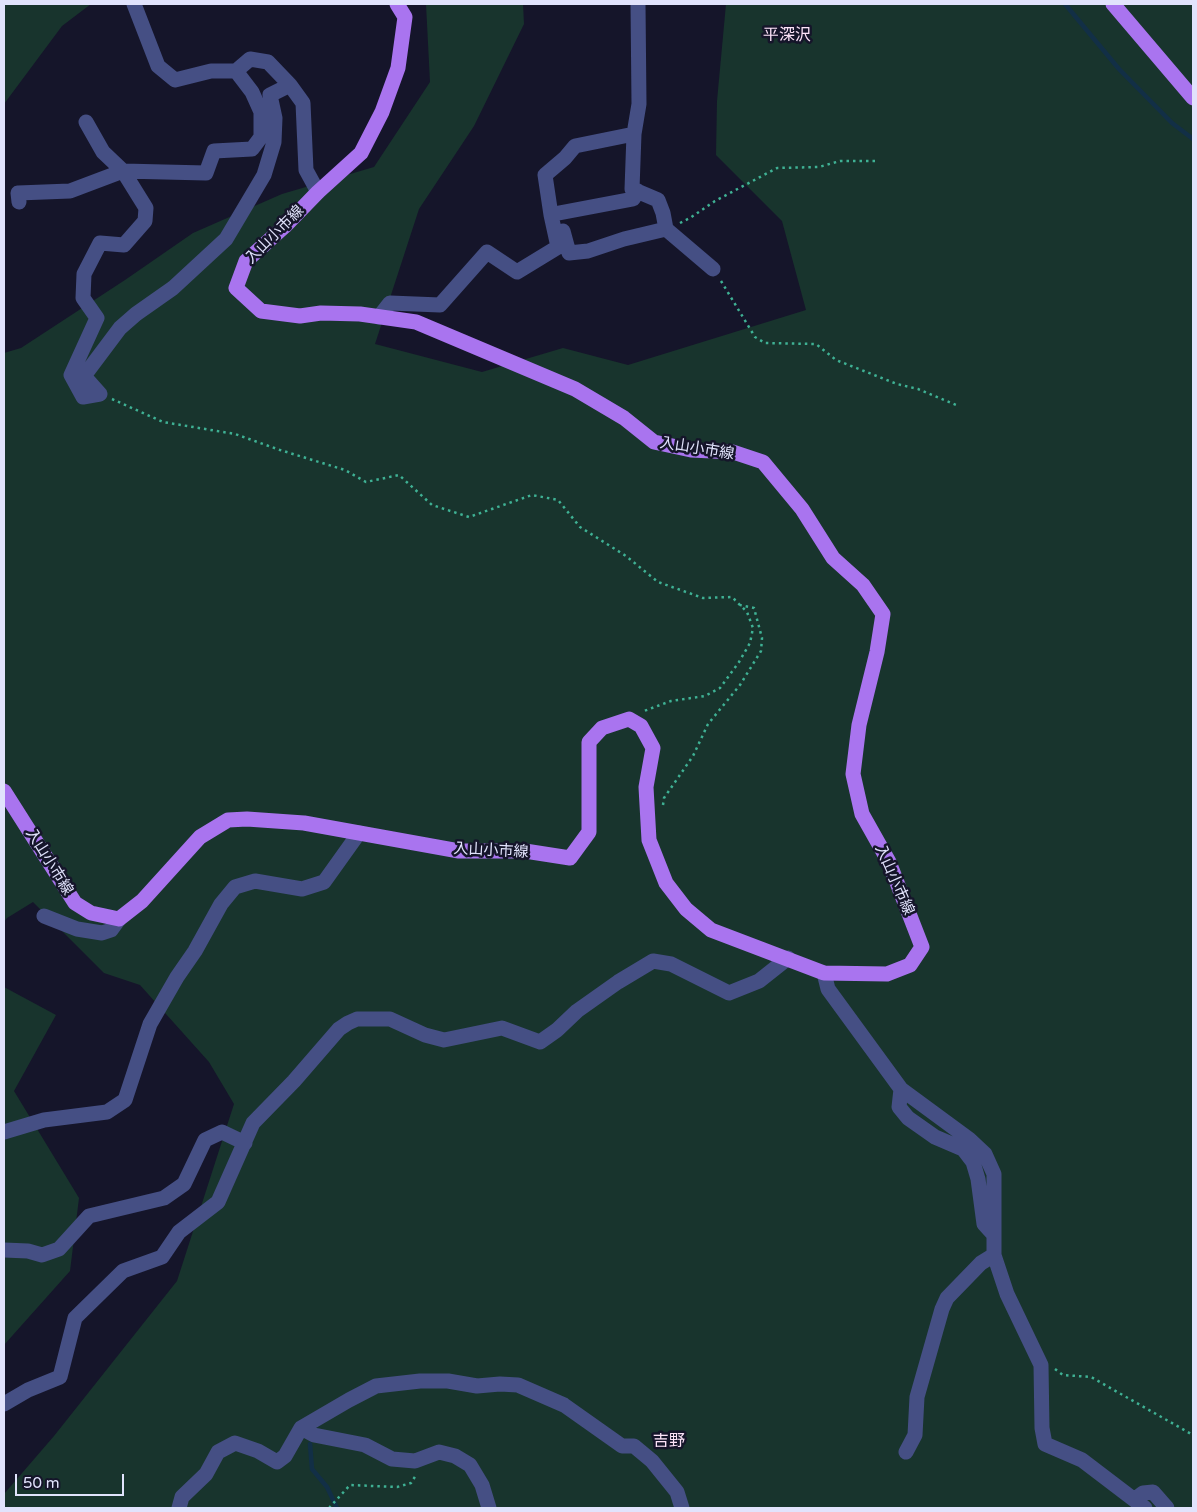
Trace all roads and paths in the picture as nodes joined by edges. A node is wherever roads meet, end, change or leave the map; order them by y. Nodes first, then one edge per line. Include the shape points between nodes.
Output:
1 (134, 4) edge
2 (397, 4) edge
3 (638, 4) edge
4 (1113, 4) edge
5 (236, 71) junction
6 (290, 85) junction
7 (1193, 98) edge
8 (86, 122) dead end
9 (634, 134) junction
10 (878, 161) dead end
11 (123, 171) junction
12 (638, 191) junction
13 (318, 192) junction
14 (19, 202) dead end
15 (555, 214) junction
16 (666, 229) junction
17 (713, 269) joint
18 (379, 316) junction
19 (100, 394) junction
20 (956, 405) dead end
21 (739, 604) junction
22 (641, 726) junction
23 (4, 791) edge
24 (662, 806) dead end
25 (358, 833) junction
26 (44, 916) dead end
27 (119, 919) junction
28 (788, 958) junction
29 (824, 973) junction
30 (4, 1132) edge
31 (245, 1143) junction
32 (4, 1250) edge
33 (994, 1255) junction
34 (1054, 1369) dead end
35 (4, 1404) edge
36 (301, 1428) junction
37 (1193, 1434) edge
38 (906, 1452) dead end
39 (415, 1461) junction
40 (1140, 1504) edge
41 (179, 1508) edge
42 (329, 1508) edge
43 (489, 1508) edge
44 (682, 1508) edge
45 (1167, 1508) edge

1 - 5 street via 158,66 174,80 211,71
2 - 13 main road, 入山小市線 via 405,17 398,68 382,112 361,154
3 - 9 street via 639,104
4 - 7 main road
5 - 6 street via 250,59 268,62
5 - 11 street via 252,92 261,112 261,137 252,149 214,150 206,173
6 - 13 street via 302,103 306,170
6 - 19 street via 270,95 275,118 272,150 264,175 226,240 173,288 120,328 84,376
8 - 11 street via 103,152
9 - 12 street via 632,189
9 - 15 street via 575,146 545,175
10 - 16 path via 840,161 818,167 777,168
11 - 14 street via 70,191 18,193
11 - 19 street via 146,208 144,221 124,245 100,244 84,274 83,298 97,318 70,375 83,396
12 - 15 street via 633,199
12 - 16 street via 658,200
13 - 18 main road, 入山小市線 via 246,261 236,288 261,311 300,316 321,313
15 - 16 street via 569,253 588,251
15 - 18 street via 558,246 517,272 487,252 440,305 390,303
16 - 17 street
17 - 20 path via 756,337 765,343 816,344 836,360
18 - 29 main road, 入山小市線 via 416,322 575,389 624,418 654,442 690,450 733,452 763,462 802,510 833,558 862,585 883,614 859,726 853,774 862,814 889,862 922,947 910,965 887,974
19 - 21 path via 164,422 235,434 345,470 366,482 398,474 432,505 469,517 532,495 558,500 580,527 626,556 658,582 703,598 732,597
21 - 22 path via 753,628 750,643 720,688 705,696 647,708 640,714
21 - 24 path via 754,608 762,638 761,651 740,686 708,724 693,756 664,798
22 - 25 main road, 入山小市線 via 629,719 602,728 589,742 589,832 570,858 525,851 459,851
22 - 28 main road, 入山小市線 via 653,748 646,787 649,840 666,883 686,909 711,930
23 - 27 main road, 入山小市線 via 75,903 91,913
25 - 27 main road, 入山小市線 via 304,823 228,820 200,837 142,901
25 - 30 street via 324,882 302,888 255,882 235,887 221,904 150,1024 125,1100 107,1112 44,1120
26 - 27 street via 77,929 102,933 111,930
28 - 29 main road, 入山小市線
28 - 31 street via 759,981 729,993 671,964 653,961 576,1011 540,1042 502,1028 444,1040 390,1019 357,1019 340,1029 253,1123
29 - 33 street via 828,989 901,1089 985,1154 994,1174
31 - 32 street via 222,1132 205,1140 184,1184 164,1198 89,1216 60,1249 42,1255
31 - 35 street via 218,1202 180,1232 162,1257 123,1271 75,1318 60,1377
33 - 38 street via 980,1263 947,1298 942,1309 916,1397 914,1435
33 - 40 street via 1007,1294 1041,1365 1045,1444 1082,1460
34 - 37 path via 1063,1374 1091,1377
36 - 39 street via 314,1435 365,1446 392,1459
36 - 41 street via 285,1456 277,1462 235,1443 218,1452 206,1474 182,1497
36 - 44 street via 376,1386 420,1381 477,1386 518,1385 564,1406 622,1446 634,1446 666,1477 677,1492
39 - 42 path via 418,1472 411,1483 397,1488 350,1485
39 - 43 street via 439,1452 470,1465 482,1485
40 - 45 street via 1143,1493 1154,1492

